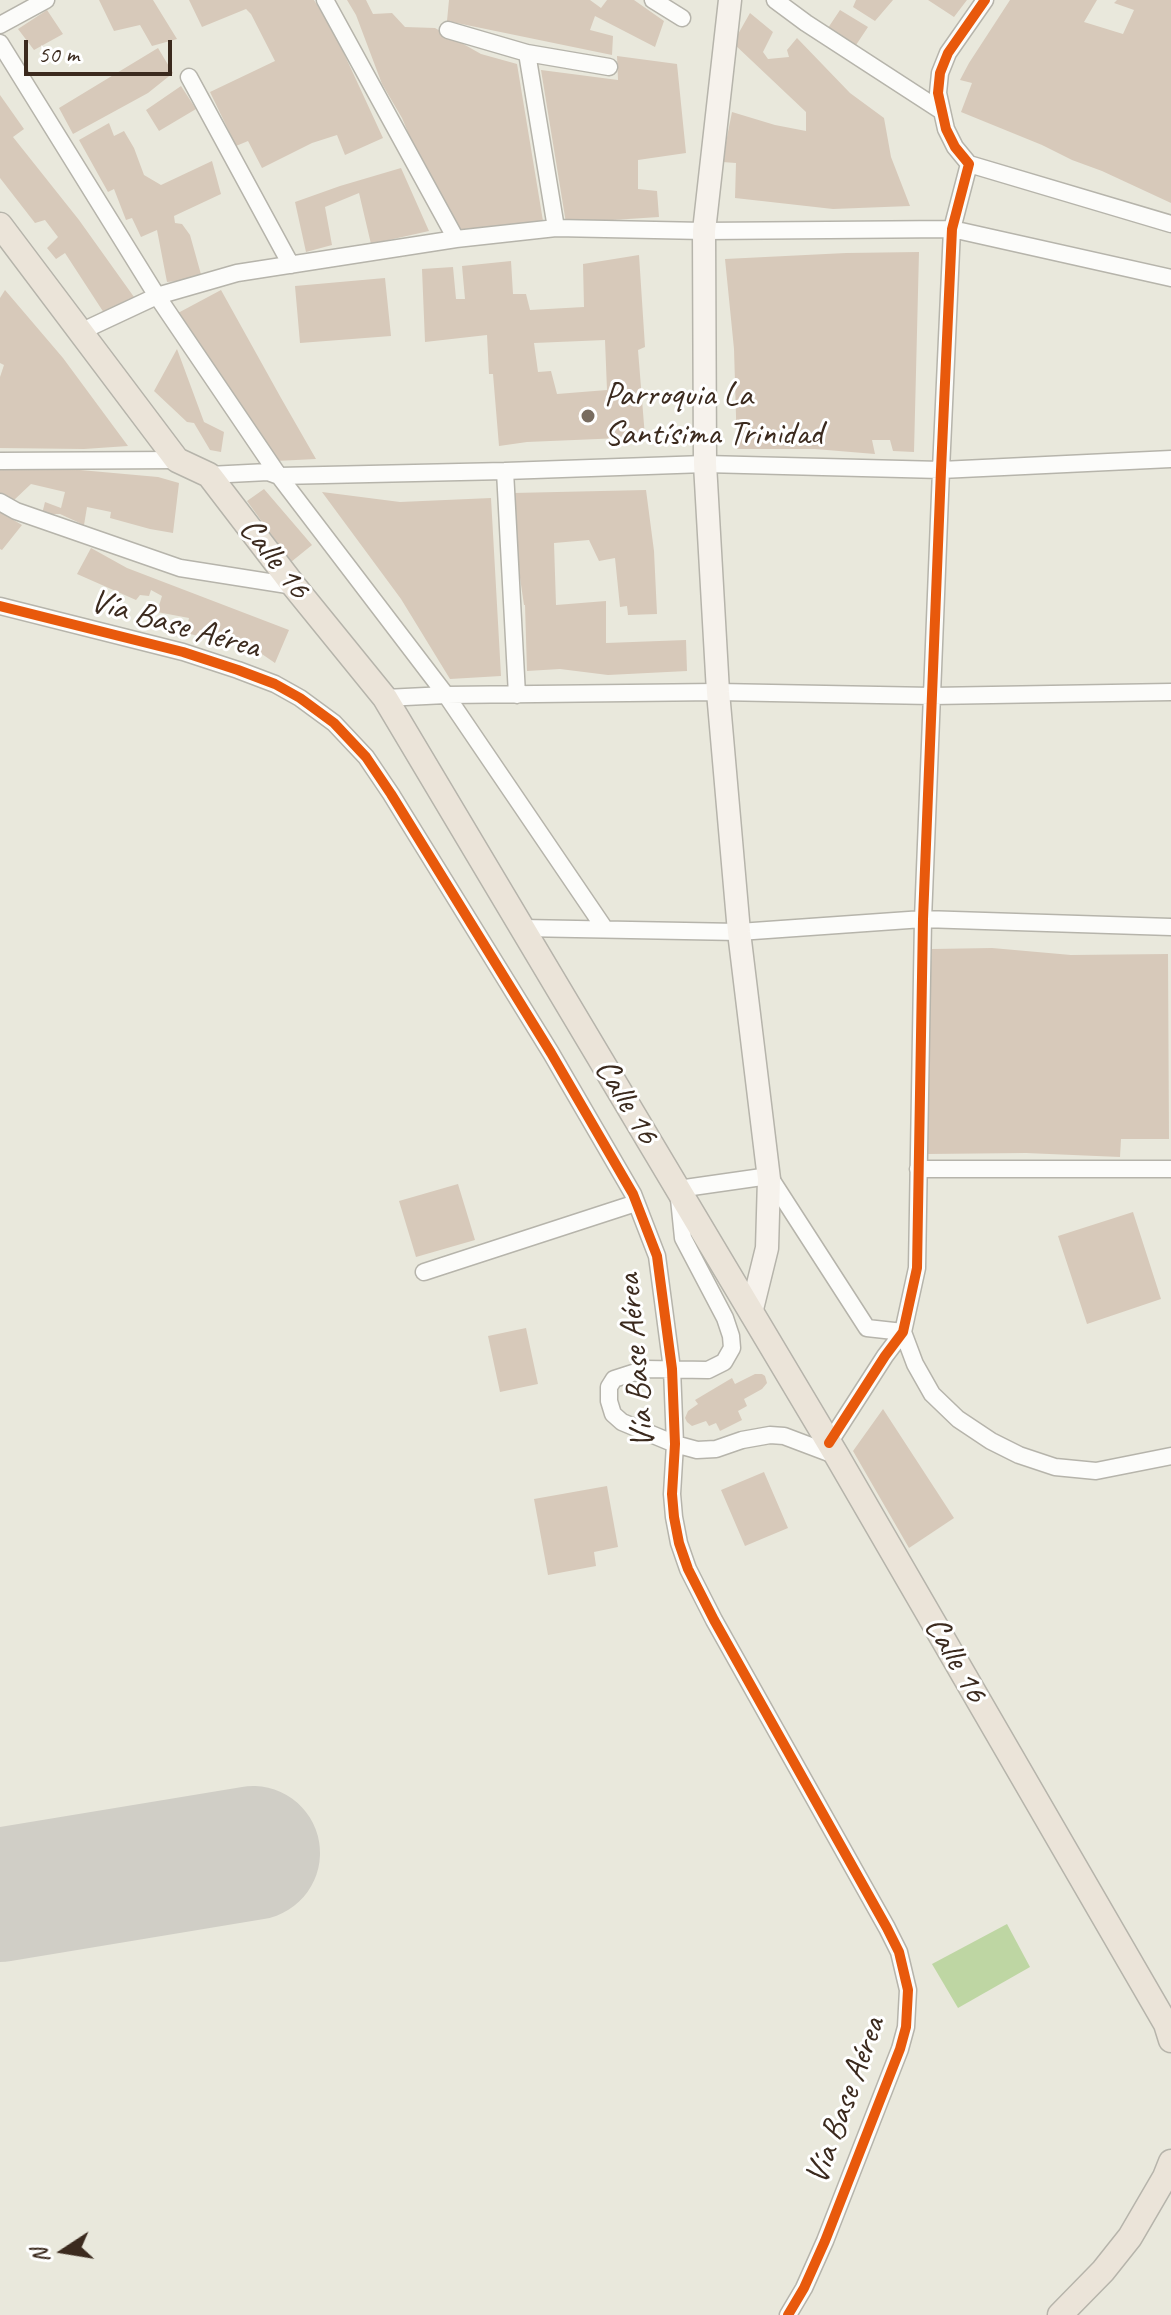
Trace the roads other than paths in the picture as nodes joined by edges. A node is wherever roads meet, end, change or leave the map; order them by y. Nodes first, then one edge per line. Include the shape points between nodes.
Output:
1 (46, 0) edge
2 (325, 0) edge
3 (653, 0) edge
4 (730, 0) edge
5 (775, 0) edge
6 (985, 0) edge
7 (682, 18) dead end
8 (0, 25) edge
9 (448, 30) dead end
10 (0, 43) edge
11 (527, 53) junction
12 (609, 67) dead end
13 (189, 77) dead end
14 (940, 110) junction
15 (969, 164) junction
16 (1171, 224) edge
17 (0, 225) edge
18 (556, 228) junction
19 (952, 229) junction
20 (704, 231) junction
21 (456, 239) junction
22 (291, 265) junction
23 (1171, 278) edge
24 (157, 296) junction
25 (80, 332) junction
26 (1171, 459) edge
27 (177, 460) junction
28 (0, 461) edge
29 (705, 464) junction
30 (941, 470) junction
31 (505, 471) junction
32 (209, 475) junction
33 (279, 476) junction
34 (0, 502) edge
35 (294, 586) junction
36 (0, 606) edge
37 (718, 692) junction
38 (1171, 692) edge
39 (446, 695) junction
40 (517, 695) junction
41 (932, 696) junction
42 (385, 698) junction
43 (923, 919) junction
44 (1171, 927) edge
45 (522, 928) junction
46 (605, 929) junction
47 (739, 932) junction
48 (918, 1169) junction
49 (1171, 1169) edge
50 (769, 1177) junction
51 (678, 1189) junction
52 (636, 1203) junction
53 (424, 1272) dead end
54 (757, 1322) junction
55 (903, 1332) junction
56 (731, 1336) junction
57 (672, 1369) junction
58 (675, 1444) junction
59 (833, 1450) junction
60 (1171, 1456) edge
61 (1171, 2040) edge
62 (1171, 2162) edge
63 (788, 2315) edge
64 (1060, 2315) edge

1 - 8 street
2 - 21 street
3 - 7 street
4 - 20 street
5 - 14 street
6 - 14 street via 948,53 940,73
9 - 11 street
10 - 24 street
11 - 12 street
11 - 18 street
13 - 22 street
14 - 15 street via 955,147
15 - 16 street
15 - 19 street
17 - 25 main road, Calle 16
18 - 20 street
18 - 21 street
19 - 20 street
19 - 23 street
19 - 30 street
20 - 29 street
21 - 22 street
22 - 24 street via 237,273
24 - 25 street
24 - 33 street
25 - 27 main road, Calle 16
26 - 30 street
27 - 28 street
27 - 32 main road, Calle 16
29 - 30 street
29 - 31 street
29 - 37 street
30 - 41 street
31 - 33 street
31 - 40 street
32 - 33 street
32 - 35 main road, Calle 16
33 - 39 street
34 - 35 street via 180,568
35 - 42 main road, Calle 16
36 - 52 street, Vía Base Aérea via 238,670 275,684 334,723 391,794 551,1053
37 - 40 street
37 - 41 street
37 - 47 street
38 - 41 street
39 - 40 street
39 - 42 street
39 - 46 street
41 - 43 street
42 - 45 main road, Calle 16
43 - 44 street
43 - 47 street
43 - 48 street
45 - 46 street
45 - 51 main road, Calle 16
46 - 47 street
47 - 50 street
48 - 49 street
48 - 55 street via 917,1268
50 - 51 street
50 - 54 street
50 - 55 street via 867,1328
51 - 54 main road, Calle 16
51 - 56 street via 683,1238
52 - 53 street
52 - 57 street, Vía Base Aérea via 657,1256
54 - 56 street
54 - 59 main road, Calle 16
55 - 59 street
55 - 60 street via 932,1394 958,1419 1019,1455 1055,1467 1096,1471
56 - 57 street via 729,1356 718,1366
57 - 58 street, Vía Base Aérea
57 - 58 street via 645,1369 614,1379 609,1401 616,1418
58 - 59 street via 716,1449 770,1435
58 - 63 street, Vía Base Aérea via 674,1517 688,1569 887,1928 908,1990 900,2049 825,2241
59 - 61 main road, Calle 16
62 - 64 main road via 1130,2237

